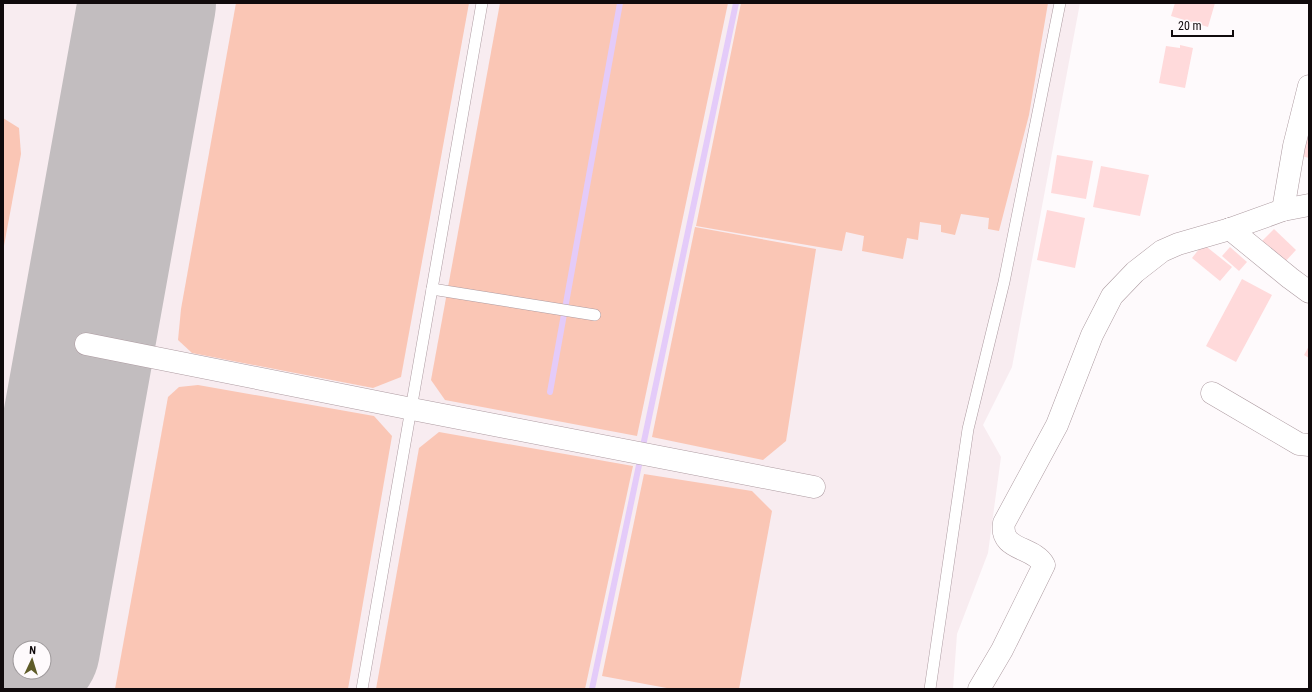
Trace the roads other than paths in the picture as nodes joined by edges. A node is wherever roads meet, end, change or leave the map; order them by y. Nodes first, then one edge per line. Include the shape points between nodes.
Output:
1 (482, 3) edge
2 (1060, 3) edge
3 (1309, 86) edge
4 (1309, 205) edge
5 (1283, 210) junction
6 (1230, 229) junction
7 (432, 289) junction
8 (1309, 292) edge
9 (595, 314) dead end
10 (86, 344) dead end
11 (1212, 393) dead end
12 (412, 409) junction
13 (1309, 445) edge
14 (814, 487) dead end
15 (362, 689) edge
16 (930, 689) edge
17 (979, 689) edge

1 - 7 lane
2 - 16 lane via 1004,282 968,429
3 - 5 street via 1294,146
4 - 5 street
5 - 6 street
6 - 8 street
6 - 17 street via 1162,251 1135,272 1112,296 1092,335 1057,425 1004,523 1005,535 1016,548 1041,559 1044,565 1002,650
7 - 9 lane
7 - 12 lane
10 - 12 street
11 - 13 street via 1299,444
12 - 14 street
12 - 15 lane

